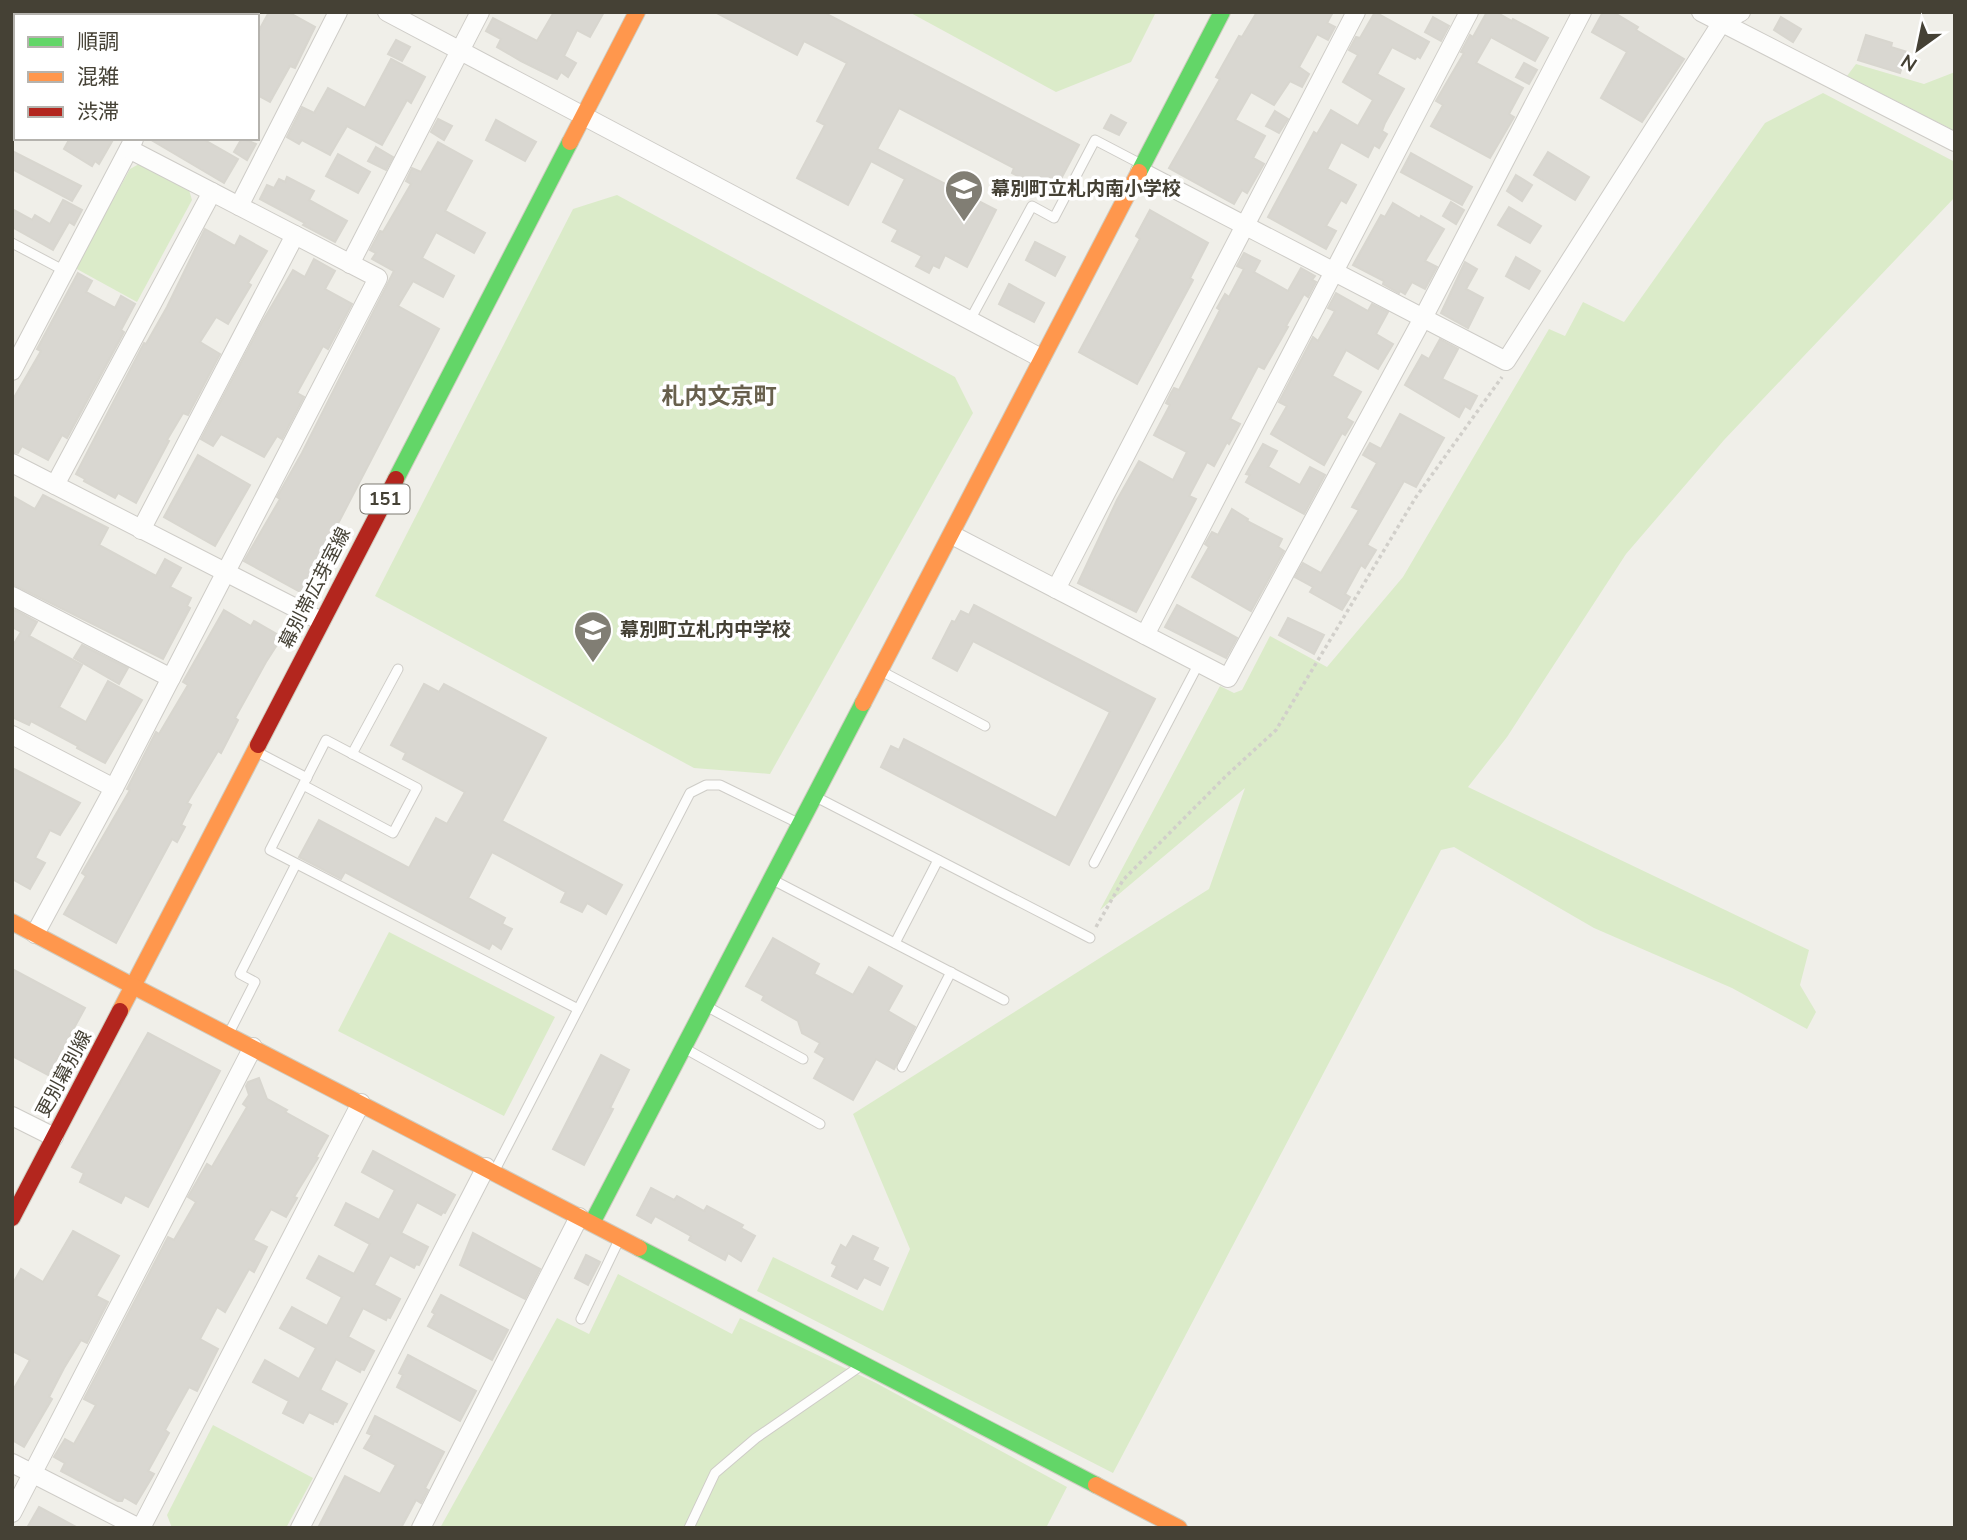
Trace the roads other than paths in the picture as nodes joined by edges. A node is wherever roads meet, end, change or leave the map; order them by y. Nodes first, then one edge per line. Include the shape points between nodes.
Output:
1 (338, 12) edge
2 (387, 12) edge
3 (480, 12) edge
4 (636, 12) edge
5 (1222, 12) edge
6 (1356, 12) edge
7 (1469, 12) edge
8 (1582, 12) edge
9 (1701, 12) edge
10 (1741, 12) edge
11 (1722, 22) junction
12 (460, 50) junction
13 (14, 54) edge
14 (12, 61) edge
15 (583, 115) junction
16 (1955, 142) edge
17 (132, 144) edge
18 (1141, 168) junction
19 (212, 192) junction
20 (239, 206) junction
21 (1245, 226) junction
22 (295, 235) junction
23 (12, 243) edge
24 (350, 264) junction
25 (65, 271) junction
26 (1333, 272) junction
27 (1423, 318) junction
28 (970, 320) junction
29 (1041, 358) junction
30 (12, 371) edge
31 (12, 463) edge
32 (55, 485) junction
33 (141, 530) junction
34 (952, 535) junction
35 (226, 573) junction
36 (1056, 589) junction
37 (12, 596) edge
38 (321, 621) junction
39 (1145, 635) junction
40 (1199, 663) junction
41 (398, 669) dead end
42 (881, 671) junction
43 (171, 678) junction
44 (985, 726) dead end
45 (12, 735) edge
46 (254, 751) junction
47 (352, 754) junction
48 (305, 781) junction
49 (114, 788) junction
50 (815, 796) junction
51 (801, 824) junction
52 (938, 860) junction
53 (1094, 863) dead end
54 (296, 864) junction
55 (772, 880) junction
56 (12, 922) edge
57 (35, 934) junction
58 (1090, 938) road end
59 (895, 943) junction
60 (951, 972) junction
61 (133, 986) junction
62 (1004, 1000) dead end
63 (706, 1006) junction
64 (578, 1009) junction
65 (228, 1034) junction
66 (253, 1047) junction
67 (684, 1048) junction
68 (803, 1059) dead end
69 (902, 1067) dead end
70 (361, 1103) junction
71 (12, 1116) edge
72 (820, 1124) dead end
73 (54, 1137) junction
74 (490, 1169) junction
75 (12, 1218) edge
76 (586, 1220) junction
77 (620, 1238) junction
78 (581, 1319) dead end
79 (863, 1364) junction
80 (12, 1463) edge
81 (33, 1473) junction
82 (12, 1513) edge
83 (140, 1528) edge
84 (300, 1528) edge
85 (421, 1528) edge
86 (689, 1528) edge
87 (1179, 1528) edge

1 - 20 street
2 - 12 street
3 - 12 street
4 - 15 street, 幕別帯広芽室線 / 151
5 - 18 street
6 - 21 street
7 - 26 street
8 - 27 street
9 - 11 street
10 - 11 street
11 - 16 street
11 - 27 street via 1506,361
12 - 15 street
12 - 24 street
13 - 14 street
15 - 28 street
15 - 38 street, 幕別帯広芽室線 / 151
17 - 19 street
17 - 25 street
18 - 21 street
18 - 28 lane via 1096,140 1054,218 1032,206
18 - 29 street
19 - 20 street
19 - 32 street
20 - 22 street
21 - 26 street
21 - 36 street
22 - 24 street
22 - 33 street
23 - 25 lane
24 - 35 street via 378,278
25 - 30 street
26 - 27 street
26 - 39 street
27 - 40 street via 1228,678
28 - 29 street
29 - 34 street
31 - 32 street
32 - 33 street
33 - 35 street
34 - 36 street
34 - 42 street
35 - 38 street
35 - 43 street
36 - 39 street
37 - 43 street
38 - 46 street, 幕別帯広芽室線 / 151
39 - 40 street
40 - 53 lane
41 - 47 lane
42 - 44 lane
42 - 50 street
43 - 49 street
45 - 49 street
46 - 48 lane
46 - 61 street, 幕別帯広芽室線 / 151
47 - 48 lane via 326,740
47 - 48 lane via 417,788 393,833
48 - 54 lane via 270,850
49 - 57 street
50 - 51 street
50 - 52 lane
51 - 55 street
51 - 64 lane via 720,785 706,785 690,793
52 - 58 lane
52 - 59 lane
54 - 64 lane
54 - 65 lane via 240,974 255,982
55 - 59 lane
55 - 63 street
56 - 57 street
57 - 61 street
59 - 60 lane
60 - 62 lane
60 - 69 lane
61 - 65 street
61 - 73 street, 更別幕別線
63 - 67 street
63 - 68 lane
64 - 74 lane
65 - 66 street
66 - 70 street
66 - 81 street
67 - 72 lane
67 - 76 street
70 - 74 street
70 - 83 street
71 - 73 street
73 - 75 street, 更別幕別線
74 - 76 street
74 - 84 street
76 - 77 street
76 - 85 street
77 - 78 lane
77 - 79 street
79 - 86 lane via 756,1438 715,1473
79 - 87 street
80 - 81 street
81 - 82 street
81 - 83 street

